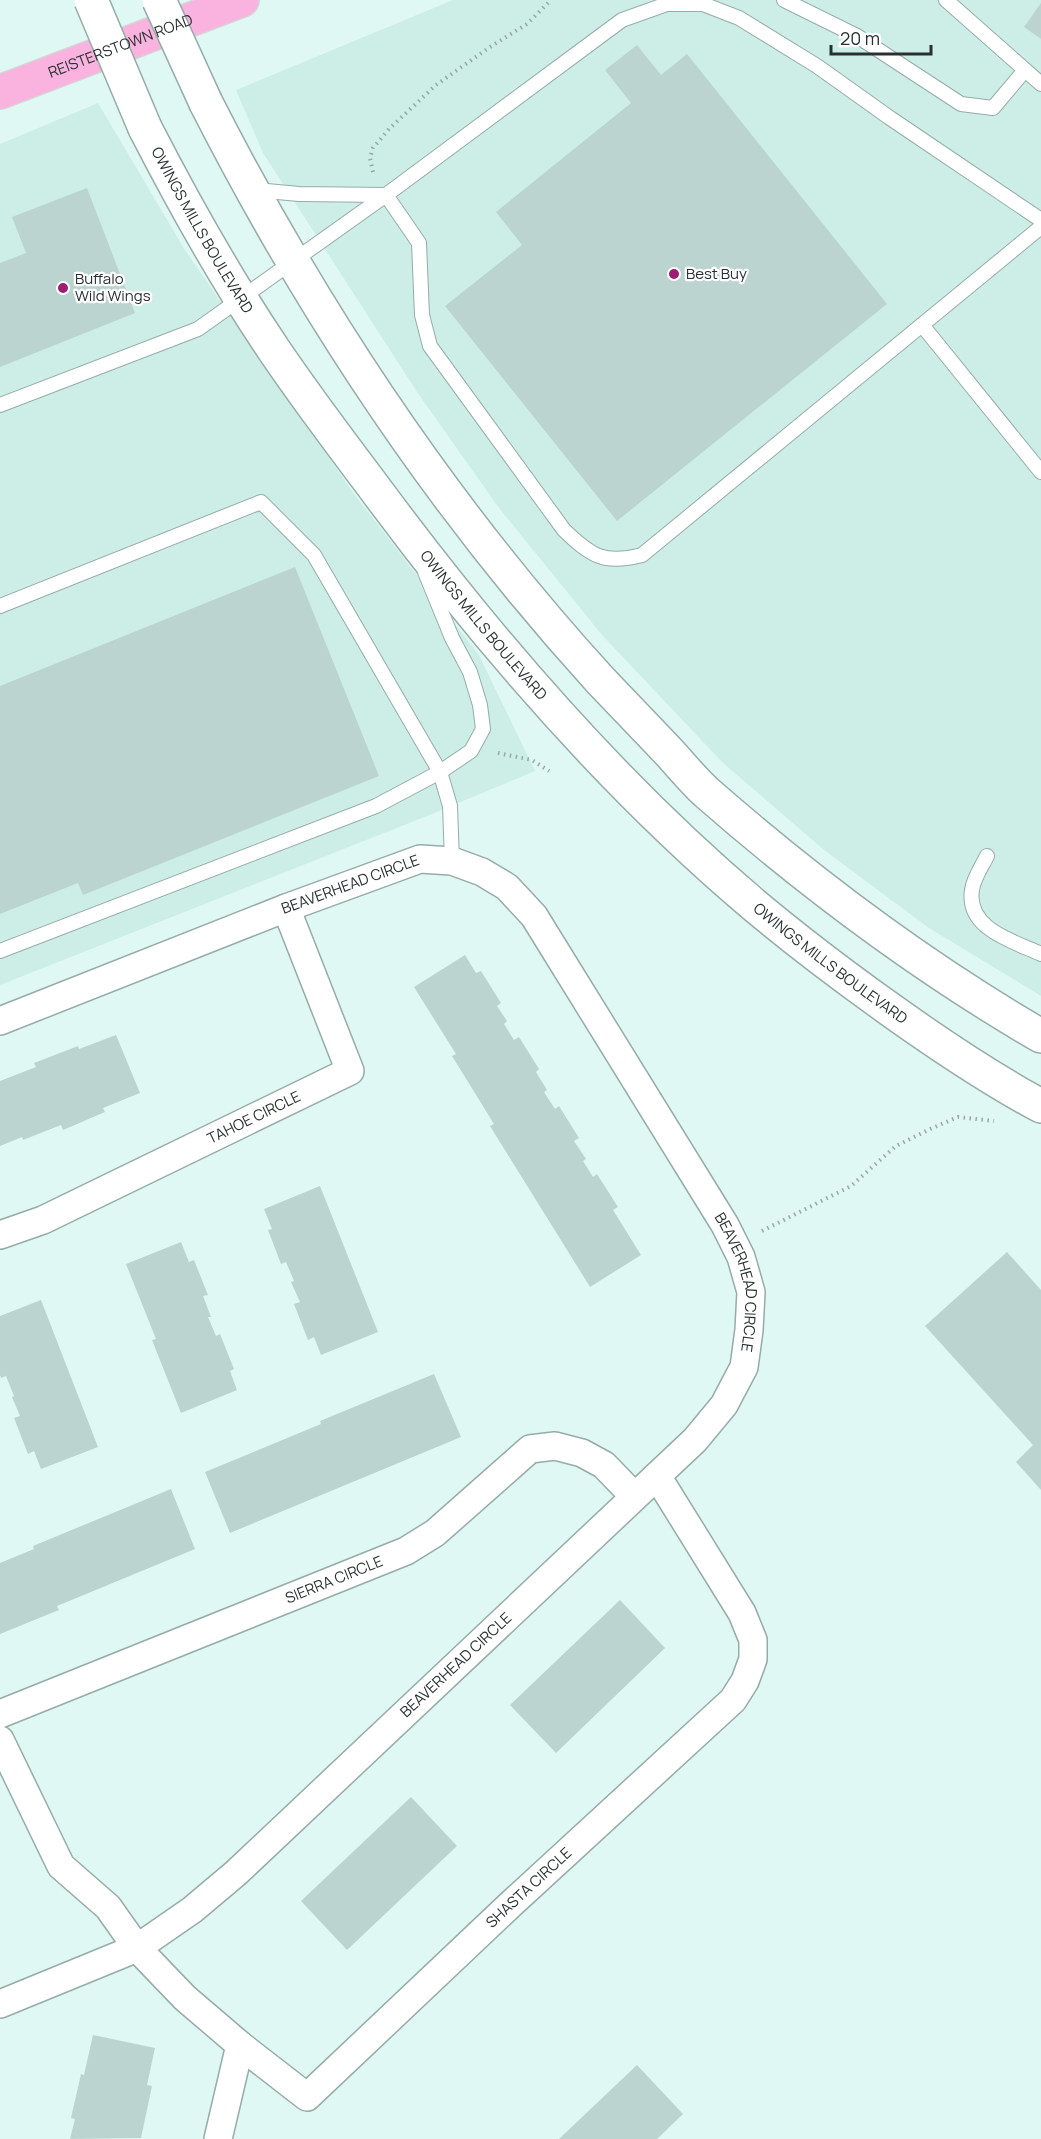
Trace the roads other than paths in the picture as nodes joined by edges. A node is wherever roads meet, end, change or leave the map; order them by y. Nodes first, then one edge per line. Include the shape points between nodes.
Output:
1 (91, 0) edge
2 (159, 0) edge
3 (242, 0) edge
4 (784, 0) edge
5 (946, 0) edge
6 (1025, 70) junction
7 (1041, 84) edge
8 (0, 92) edge
9 (251, 189) junction
10 (386, 195) junction
11 (1041, 220) edge
12 (1041, 227) edge
13 (293, 261) junction
14 (240, 298) junction
15 (922, 325) junction
16 (0, 405) edge
17 (1041, 472) edge
18 (409, 535) junction
19 (0, 606) edge
20 (440, 772) junction
21 (987, 856) dead end
22 (452, 861) junction
23 (286, 908) junction
24 (0, 951) edge
25 (1041, 954) edge
26 (0, 1021) edge
27 (1041, 1036) edge
28 (1041, 1106) edge
29 (0, 1235) edge
30 (657, 1476) junction
31 (634, 1496) junction
32 (0, 1714) edge
33 (0, 1740) edge
34 (137, 1948) junction
35 (0, 2004) edge
36 (240, 2045) junction
37 (218, 2139) edge

1 - 14 main road, OWINGS MILLS BOULEVARD, bridge via 145,128
2 - 9 main road, bridge
3 - 8 main road, REISTERSTOWN ROAD
4 - 6 lane via 856,36 961,104 993,108
5 - 6 lane
6 - 7 lane
9 - 10 lane
9 - 13 main road
10 - 11 lane via 622,20 668,4 704,4 739,18 817,66
10 - 13 lane
10 - 15 lane via 419,243 422,315 430,346 564,530 582,547 602,558 620,561 642,555
12 - 15 lane
13 - 14 lane
13 - 27 main road via 384,405 487,547 563,639 704,790 860,918
14 - 16 lane via 198,329
14 - 18 main road, OWINGS MILLS BOULEVARD
15 - 17 lane
18 - 20 lane via 470,672 480,705 483,729 471,751
18 - 28 main road, OWINGS MILLS BOULEVARD via 532,684 705,862 862,989 964,1061
19 - 20 lane via 261,502 314,555
20 - 22 lane via 450,806
20 - 24 lane via 376,806
21 - 25 lane via 972,889 972,908 980,921 997,933
22 - 23 street, BEAVERHEAD CIRCLE via 420,858
22 - 30 street, BEAVERHEAD CIRCLE via 507,887 534,916 741,1257 751,1292 744,1367 724,1405
23 - 26 street, BEAVERHEAD CIRCLE
23 - 29 street, TAHOE CIRCLE via 350,1071 43,1221
30 - 31 street, BEAVERHEAD CIRCLE
30 - 36 street, SHASTA CIRCLE via 742,1614 753,1640 753,1659 733,1700 307,2097
31 - 32 street, SIERRA CIRCLE via 604,1465 582,1453 555,1446 530,1449 435,1533 405,1551
31 - 34 street, BEAVERHEAD CIRCLE via 236,1873
33 - 34 street via 62,1866 108,1907
34 - 35 street, BEAVERHEAD CIRCLE
34 - 36 street, SHASTA CIRCLE via 185,1998
36 - 37 street

